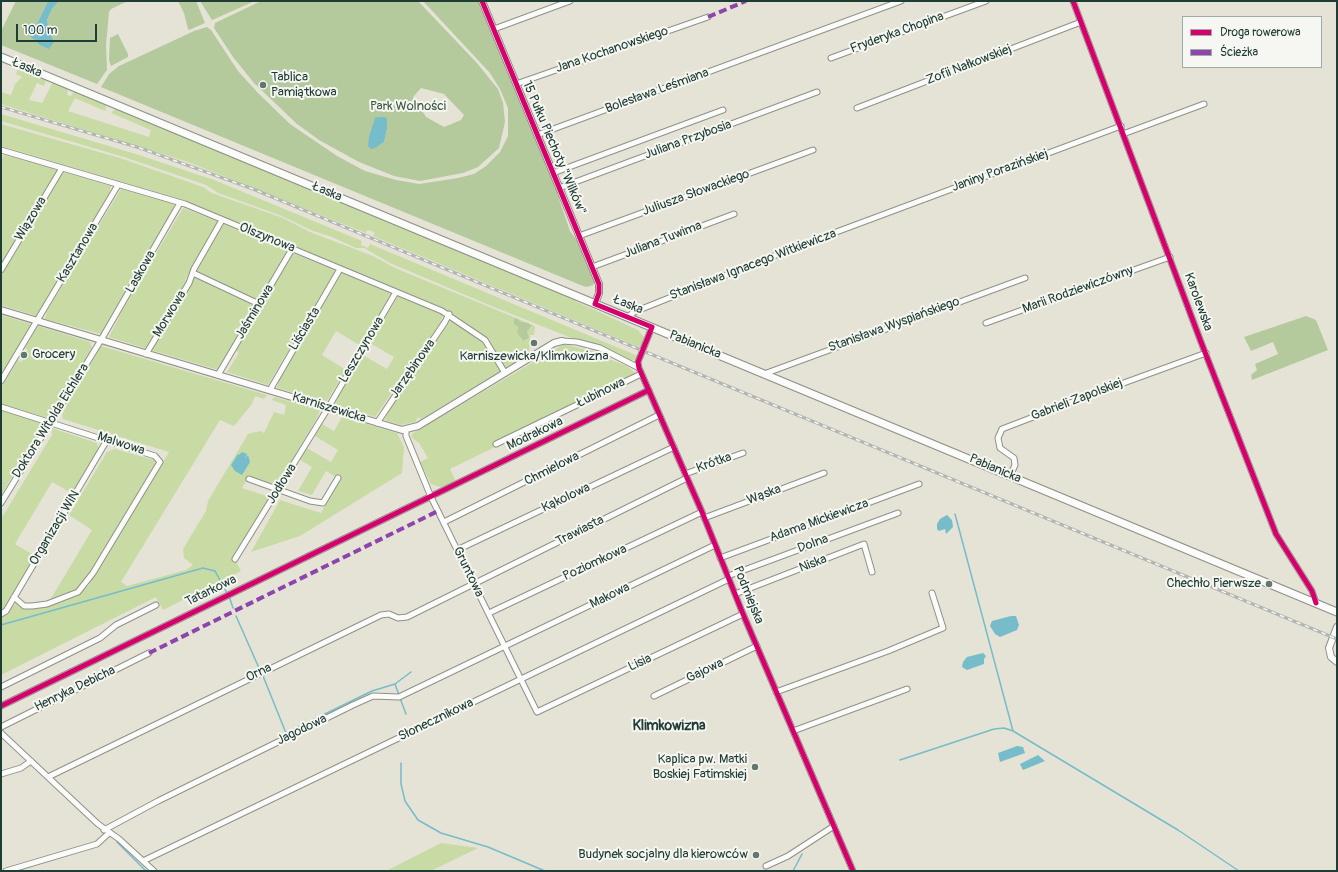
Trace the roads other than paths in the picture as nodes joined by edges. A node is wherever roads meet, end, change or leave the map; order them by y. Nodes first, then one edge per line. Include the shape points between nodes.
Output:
1 (482, 1) edge
2 (570, 1) edge
3 (901, 1) edge
4 (986, 1) edge
5 (1073, 1) edge
6 (708, 16) dead end
7 (1081, 22) junction
8 (494, 29) junction
9 (1, 57) edge
10 (831, 58) dead end
11 (516, 84) junction
12 (817, 92) dead end
13 (1204, 104) dead end
14 (857, 108) dead end
15 (723, 110) dead end
16 (1121, 126) junction
17 (1124, 134) junction
18 (537, 135) junction
19 (813, 150) dead end
20 (2, 151) edge
21 (62, 168) junction
22 (553, 173) junction
23 (118, 185) junction
24 (559, 188) junction
25 (180, 203) junction
26 (734, 214) dead end
27 (880, 216) joint
28 (222, 220) junction
29 (579, 236) junction
30 (292, 249) junction
31 (1170, 257) junction
32 (592, 267) junction
33 (340, 269) junction
34 (1, 270) edge
35 (192, 273) junction
36 (1025, 278) dead end
37 (396, 292) junction
38 (259, 304) junction
39 (595, 304) junction
40 (1, 310) edge
41 (449, 314) junction
42 (628, 317) junction
43 (37, 321) junction
44 (986, 323) dead end
45 (652, 327) junction
46 (101, 340) junction
47 (562, 341) joint
48 (1206, 353) junction
49 (146, 354) junction
50 (640, 371) junction
51 (505, 373) junction
52 (764, 374) junction
53 (218, 375) junction
54 (1, 381) edge
55 (270, 390) junction
56 (649, 390) junction
57 (1, 406) edge
58 (328, 408) junction
59 (659, 415) junction
60 (52, 422) junction
61 (377, 423) junction
62 (406, 430) junction
63 (108, 440) junction
64 (496, 444) dead end
65 (674, 447) junction
66 (743, 453) dead end
67 (824, 473) dead end
68 (686, 476) junction
69 (1010, 476) junction
70 (338, 478) dead end
71 (249, 479) dead end
72 (919, 484) dead end
73 (278, 490) junction
74 (431, 497) junction
75 (1, 503) edge
76 (702, 512) junction
77 (898, 513) dead end
78 (704, 518) junction
79 (444, 522) junction
80 (715, 545) junction
81 (458, 550) junction
82 (720, 558) junction
83 (235, 559) dead end
84 (872, 572) dead end
85 (728, 578) junction
86 (474, 584) junction
87 (932, 593) dead end
88 (735, 594) junction
89 (14, 597) junction
90 (1316, 603) junction
91 (156, 604) dead end
92 (1337, 612) edge
93 (489, 613) junction
94 (1, 614) edge
95 (743, 614) junction
96 (1337, 627) edge
97 (505, 646) junction
98 (757, 646) junction
99 (149, 653) dead end
100 (1337, 662) edge
101 (521, 679) junction
102 (1, 688) edge
103 (907, 689) dead end
104 (776, 692) junction
105 (654, 696) dead end
106 (1, 706) edge
107 (537, 712) joint
108 (1, 727) edge
109 (793, 731) junction
110 (1, 732) edge
111 (31, 761) junction
112 (1, 774) edge
113 (48, 777) junction
114 (834, 826) junction
115 (104, 830) junction
116 (110, 832) junction
117 (143, 861) junction
118 (766, 866) dead end
119 (6, 871) edge
120 (154, 871) edge
121 (852, 871) edge

1 - 8 street, 15 Pułku Piechoty "Wilków"
2 - 8 street
3 - 18 street, Bolesława Leśmiana
4 - 10 street, Fryderyka Chopina
5 - 7 street, Karolewska
6 - 11 street, Jana Kochanowskiego
7 - 14 street, Zofii Nałkowskiej
7 - 16 street, Karolewska
8 - 11 street, 15 Pułku Piechoty "Wilków"
9 - 39 main road, Łaska
11 - 18 street, 15 Pułku Piechoty "Wilków"
12 - 24 street, Juliana Przybosia
13 - 17 street
15 - 22 street
16 - 17 street, Karolewska
16 - 27 street, Janiny Porazińskiej
17 - 31 street, Karolewska
18 - 22 street, 15 Pułku Piechoty "Wilków"
19 - 29 street, Juliusza Słowackiego
20 - 21 street, Olszynowa
21 - 23 street, Olszynowa
21 - 34 street, Wiązowa
22 - 24 street, 15 Pułku Piechoty "Wilków"
23 - 25 street, Olszynowa
23 - 43 street, Kasztanowa
24 - 29 street, 15 Pułku Piechoty "Wilków"
25 - 28 street, Olszynowa
25 - 46 street, Laskowa
26 - 32 street, Juliana Tuwima
27 - 42 street, Stanisława Ignacego Witkiewicza via 650,305
28 - 30 street, Olszynowa
28 - 35 street, Morwowa
29 - 32 street, 15 Pułku Piechoty "Wilków"
30 - 33 street, Olszynowa
30 - 38 street, Jaśminowa
31 - 44 street, Marii Rodziewiczówny
31 - 48 street, Karolewska
32 - 39 street, 15 Pułku Piechoty "Wilków" via 600,288
33 - 37 street, Olszynowa
33 - 55 street, Liściasta
35 - 38 street
35 - 49 street, Morwowa via 189,283
36 - 52 street, Stanisława Wyspiańskiego
37 - 41 street, Olszynowa
37 - 58 street, Leszczynowa
38 - 53 street, Jaśminowa
39 - 42 main road, Łaska
40 - 43 street, Karniszewicka
41 - 51 street, Olszynowa via 485,340
41 - 61 street, Jarzębinowa
42 - 45 main road, Łaska
43 - 46 street, Karniszewicka
43 - 54 street, Kasztanowa
45 - 50 street via 638,362
45 - 52 main road, Pabianicka
46 - 49 street, Karniszewicka
46 - 60 street, Doktora Witolda Eichlera
47 - 50 street via 600,348
47 - 51 street via 554,343
48 - 69 street, Gabrieli Zapolskiej via 1002,429 998,438 1000,448 1014,458 1015,465
48 - 90 street, Karolewska via 1276,534 1312,591
49 - 53 street, Karniszewicka
50 - 56 street, Podmiejska
50 - 64 street, Łubinowa
51 - 62 street
52 - 69 main road, Pabianicka
53 - 55 street, Karniszewicka
55 - 58 street, Karniszewicka
56 - 59 street, Podmiejska
56 - 74 street, Modrakowa
57 - 60 street, Malwowa
58 - 61 street, Karniszewicka
58 - 73 street, Jodłowa
59 - 65 street, Podmiejska
59 - 79 street, Chmielowa
60 - 63 street, Malwowa
60 - 75 street, Doktora Witolda Eichlera
61 - 62 street, Karniszewicka
62 - 74 street, Gruntowa via 406,436
63 - 89 street, Organizacji WiN
63 - 89 street, Malwowa via 155,456 160,462 93,573 78,592 47,604 24,606
65 - 68 street, Podmiejska
65 - 81 street, Kąkolowa
66 - 68 street, Krótka
67 - 78 street, Wąska
68 - 76 street, Podmiejska
68 - 86 street, Trawiasta
69 - 90 main road, Pabianicka
70 - 73 street via 323,504
71 - 73 street
72 - 82 street, Adama Mickiewicza
73 - 83 street, Jodłowa
74 - 79 street, Gruntowa
74 - 106 street, Tatarkowa
76 - 78 street, Podmiejska
76 - 93 street, Poziomkowa
77 - 85 street, Dolna
78 - 80 street, Podmiejska
79 - 81 street, Gruntowa
80 - 82 street, Podmiejska
80 - 97 street, Makowa
81 - 86 street, Gruntowa
82 - 85 street, Podmiejska
84 - 88 street, Niska via 864,544
85 - 88 street, Podmiejska
85 - 101 street, Słonecznikowa
86 - 93 street, Gruntowa
86 - 113 street, Orna via 407,617 381,615
87 - 104 street via 943,628 888,652
88 - 95 street, Podmiejska
89 - 94 street, Organizacji WiN via 6,611
90 - 92 main road, Pabianicka
91 - 102 street via 116,625 100,638
93 - 97 street, Gruntowa
95 - 98 street, Podmiejska
95 - 107 street, Lisia
96 - 100 street via 1329,648 1331,657
97 - 101 street, Gruntowa
97 - 115 street, Jagodowa via 399,696 373,696 165,797
98 - 104 street, Podmiejska
98 - 105 street, Gajowa
99 - 108 street, Henryka Debicha
101 - 107 street, Gruntowa
101 - 117 street, Słonecznikowa
103 - 109 street
104 - 109 street, Podmiejska
109 - 114 street, Podmiejska
110 - 111 street
111 - 112 street via 21,768
111 - 113 street
113 - 115 street
114 - 118 street via 788,856
114 - 121 street, Podmiejska
115 - 116 street
116 - 117 street
116 - 119 street via 97,844
117 - 120 street

